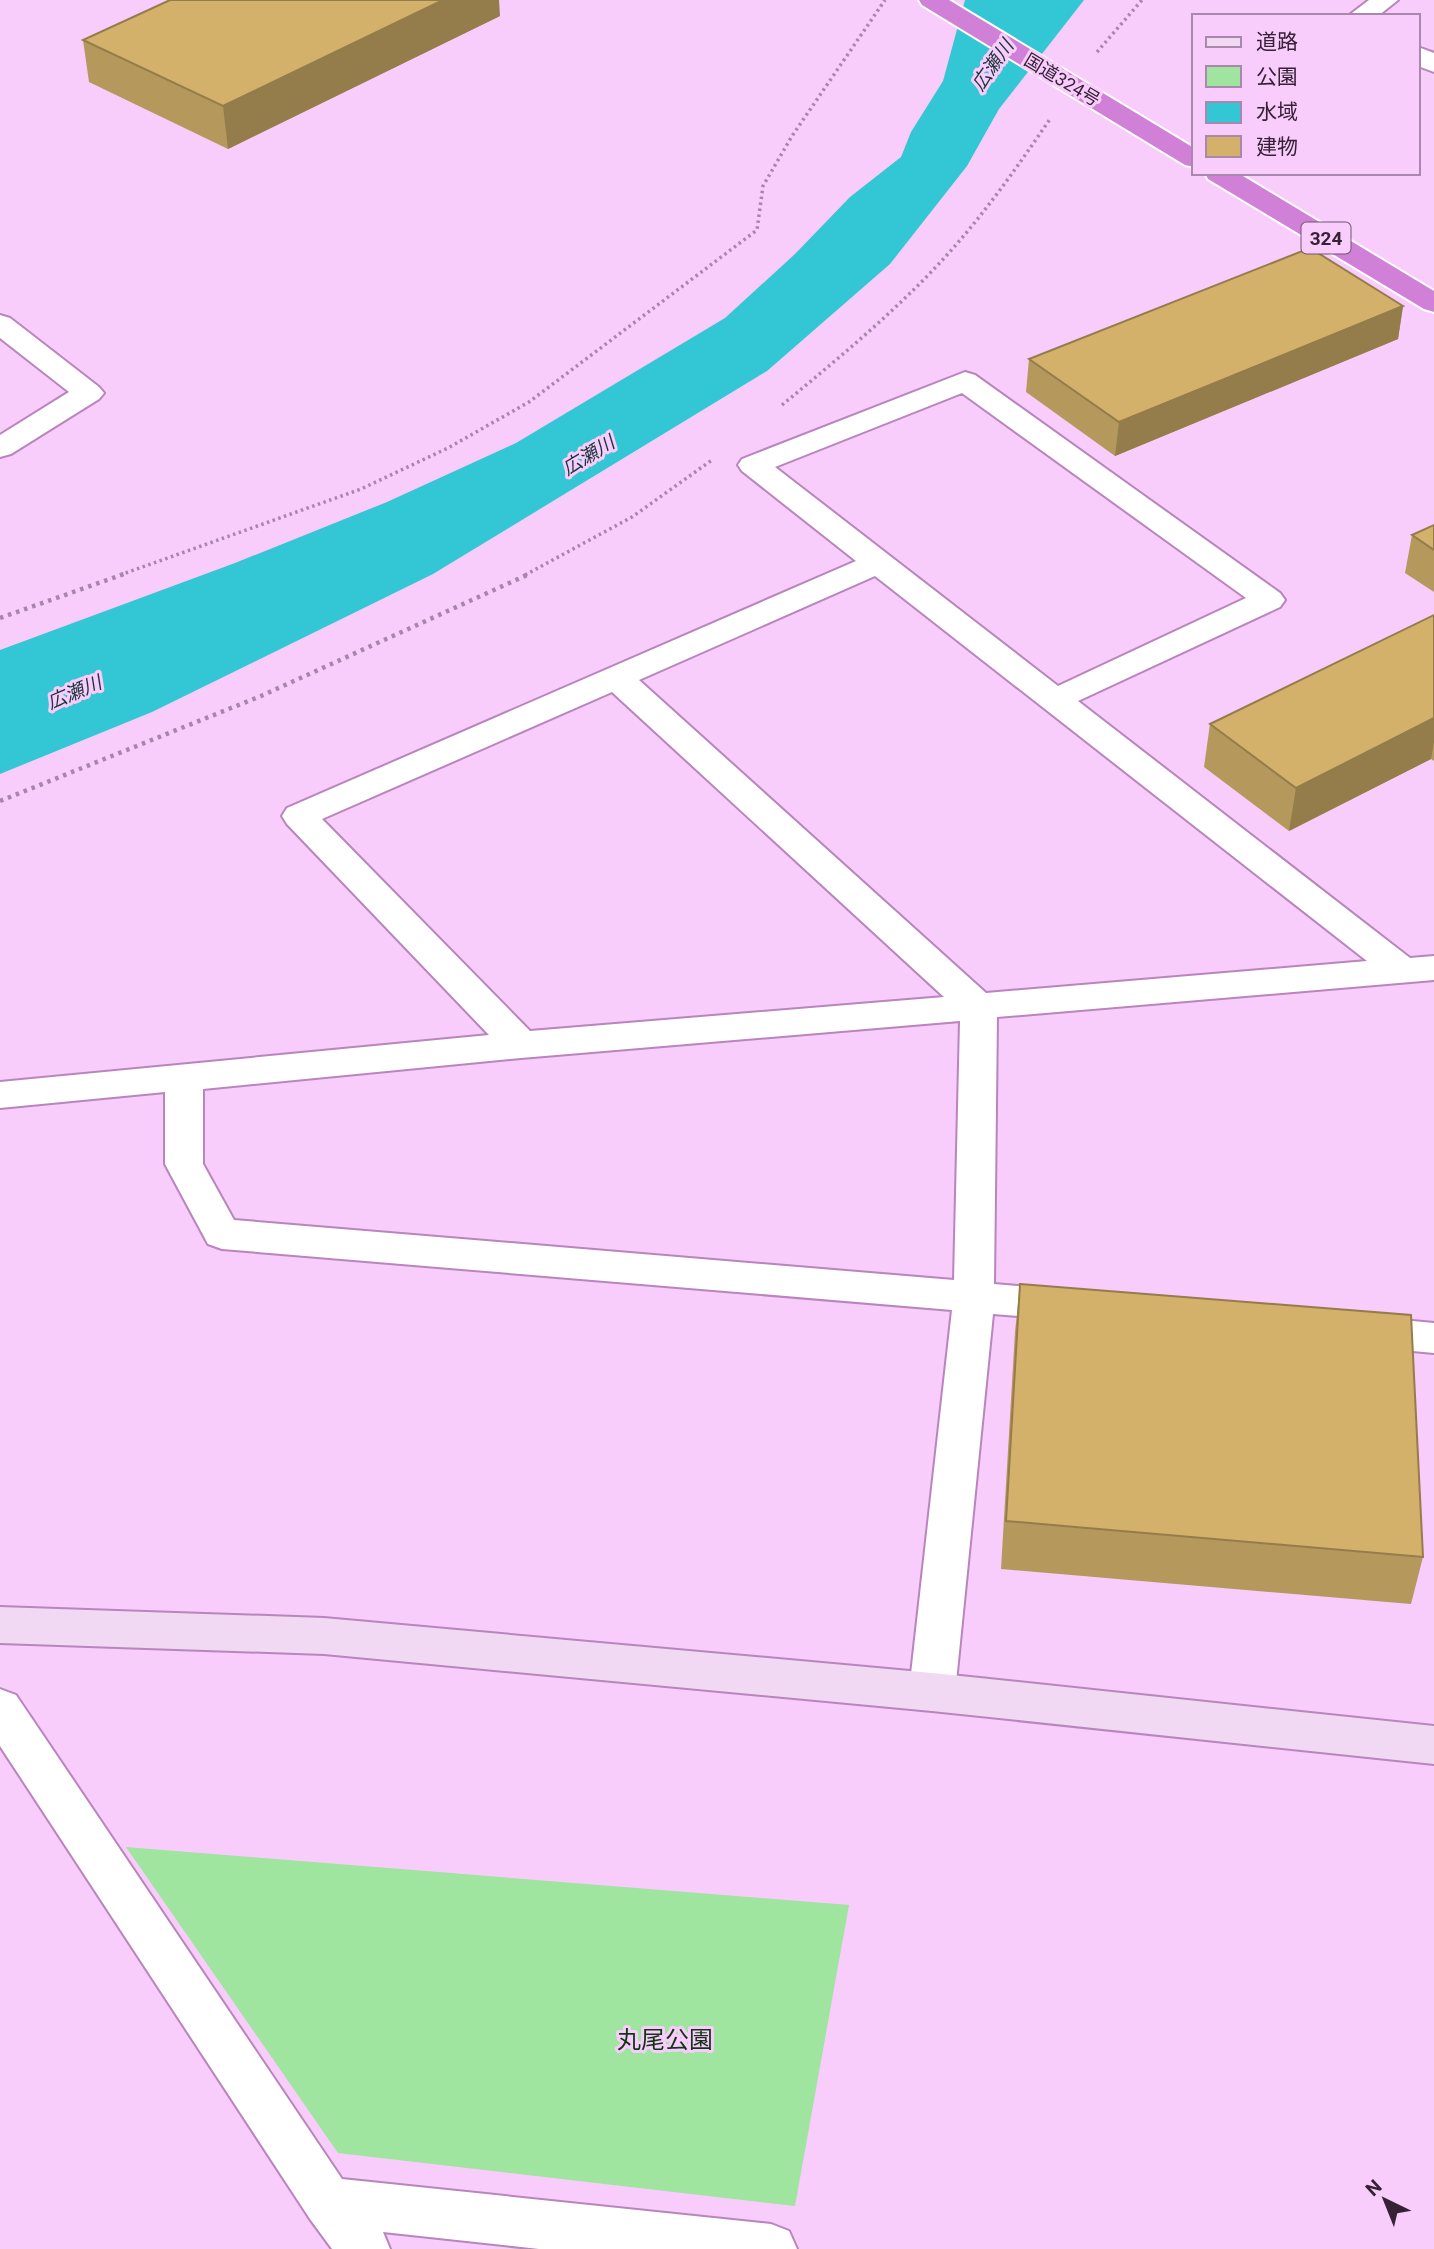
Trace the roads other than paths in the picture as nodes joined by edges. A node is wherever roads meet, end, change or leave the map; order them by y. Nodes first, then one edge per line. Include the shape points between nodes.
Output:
1 (931, 0) edge
2 (1386, 0) edge
3 (1363, 14) edge
4 (1192, 158) edge
5 (1221, 175) edge
6 (1434, 303) edge
7 (0, 324) edge
8 (0, 448) edge
9 (878, 563) junction
10 (617, 678) junction
11 (1054, 700) junction
12 (1419, 970) edge
13 (979, 1008) junction
14 (521, 1045) junction
15 (184, 1077) junction
16 (0, 1094) edge
17 (974, 1296) junction
18 (1109, 1308) edge
19 (1326, 1328) edge
20 (1434, 1338) edge
21 (0, 1625) edge
22 (932, 1692) junction
23 (0, 1708) edge
24 (1434, 1745) edge
25 (328, 2202) junction
26 (364, 2249) edge
27 (771, 2249) edge

1 - 4 highway, 国道324号
2 - 3 street
5 - 6 highway, 324
7 - 8 street via 89,393
9 - 10 street
9 - 11 street
9 - 11 street via 753,466 965,381 1269,600
10 - 13 street
10 - 14 street via 299,816
11 - 12 street
12 - 13 street
13 - 14 street
13 - 17 street
14 - 15 street
15 - 16 street
15 - 17 street via 184,1164 222,1234
17 - 18 street
17 - 22 street
19 - 20 street
21 - 22 street via 324,1636
22 - 24 street
23 - 25 street
25 - 26 street
25 - 27 street

